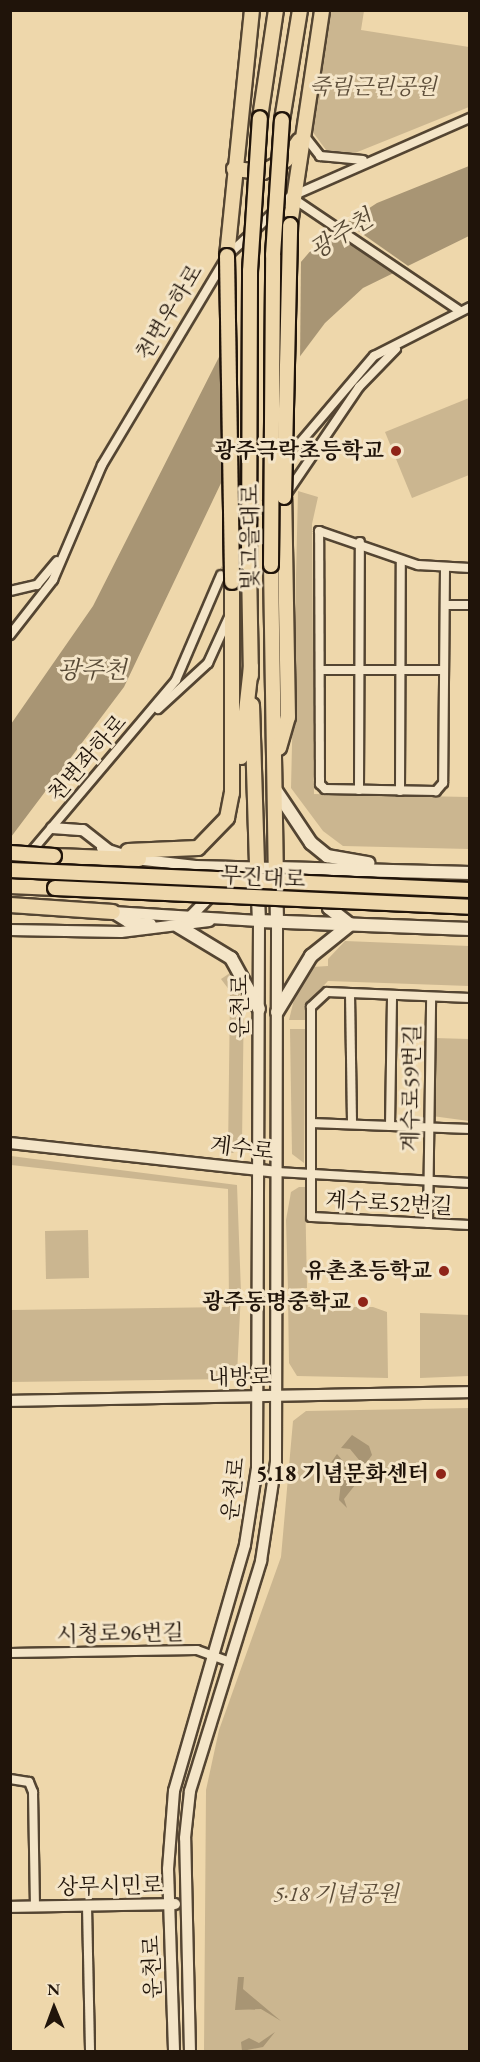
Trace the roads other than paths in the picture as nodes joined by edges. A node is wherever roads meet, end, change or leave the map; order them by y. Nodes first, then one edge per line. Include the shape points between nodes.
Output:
1 (252, 10) edge
2 (276, 10) edge
3 (300, 10) edge
4 (322, 10) edge
5 (470, 118) edge
6 (303, 134) junction
7 (366, 160) junction
8 (234, 169) junction
9 (291, 197) junction
10 (227, 256) junction
11 (470, 307) edge
12 (460, 311) junction
13 (470, 312) edge
14 (403, 342) junction
15 (299, 444) tunnel mouth
16 (284, 497) junction
17 (360, 542) junction
18 (64, 551) junction
19 (401, 560) junction
20 (445, 568) junction
21 (470, 568) edge
22 (226, 579) junction
23 (10, 591) edge
24 (445, 605) junction
25 (470, 605) edge
26 (231, 611) junction
27 (10, 635) edge
28 (251, 667) junction
29 (360, 669) junction
30 (400, 669) junction
31 (320, 670) junction
32 (444, 670) junction
33 (152, 713) junction
34 (276, 758) junction
35 (275, 789) junction
36 (359, 790) junction
37 (400, 791) junction
38 (52, 828) junction
39 (10, 853) edge
40 (132, 855) junction
41 (196, 866) junction
42 (257, 868) junction
43 (276, 868) junction
44 (352, 869) junction
45 (10, 870) edge
46 (401, 870) junction
47 (470, 873) edge
48 (10, 876) edge
49 (10, 886) edge
50 (470, 890) edge
51 (10, 905) edge
52 (470, 907) edge
53 (112, 912) junction
54 (190, 916) junction
55 (224, 919) junction
56 (259, 921) junction
57 (277, 922) junction
58 (351, 924) junction
59 (178, 926) junction
60 (470, 929) edge
61 (10, 930) edge
62 (350, 994) junction
63 (392, 995) junction
64 (431, 997) junction
65 (470, 998) edge
66 (259, 1009) junction
67 (277, 1012) junction
68 (311, 1123) junction
69 (351, 1124) junction
70 (390, 1126) junction
71 (428, 1127) junction
72 (470, 1129) edge
73 (10, 1143) edge
74 (259, 1169) junction
75 (278, 1172) junction
76 (311, 1175) junction
77 (428, 1181) junction
78 (470, 1183) edge
79 (428, 1223) junction
80 (470, 1225) edge
81 (470, 1392) edge
82 (257, 1396) junction
83 (278, 1396) junction
84 (10, 1401) edge
85 (10, 1653) edge
86 (212, 1654) junction
87 (228, 1661) junction
88 (10, 1779) edge
89 (170, 1904) junction
90 (186, 1904) junction
91 (87, 1906) junction
92 (10, 1907) edge
93 (35, 1907) junction
94 (90, 2052) edge
95 (174, 2052) edge
96 (190, 2052) edge

1 - 8 highway
2 - 28 highway, 빛고을대로, bridge via 260,118 250,271
3 - 34 highway, 빛고을대로, bridge via 282,120 273,255 271,565
4 - 6 highway
5 - 7 street, 천변우하로
6 - 7 street via 320,156
6 - 8 highway via 286,160 263,172
6 - 9 highway
7 - 9 street, 천변우하로
8 - 10 highway
9 - 10 street, 천변우하로
9 - 12 street
9 - 16 highway, bridge
10 - 18 street, 천변우하로 via 118,436
10 - 22 highway, bridge
11 - 12 street
12 - 13 street
12 - 14 street
14 - 15 street via 374,356
14 - 16 street via 359,387
16 - 34 highway via 288,717
17 - 19 street
17 - 29 street
17 - 31 street via 319,531
18 - 23 street via 38,585
18 - 27 street, 천변우하로 via 53,580
19 - 20 street
19 - 30 street
20 - 21 street
20 - 24 street
22 - 26 highway
22 - 33 street, 천변좌하로 via 190,656
24 - 25 street
24 - 32 street
26 - 33 street, 천변좌하로 via 208,663
26 - 40 highway via 230,806 209,841 165,853
28 - 40 highway via 239,795 230,826 212,846 192,856
28 - 42 highway, 빛고을대로
29 - 30 street
29 - 31 street
29 - 36 street
30 - 32 street
30 - 37 street
31 - 36 street via 320,784 325,789
32 - 37 street via 443,783 436,791
33 - 38 street, 천변좌하로
34 - 35 highway, 빛고을대로
35 - 43 highway, 빛고을대로
35 - 46 main road via 311,843 327,856
36 - 37 street
38 - 40 street, 천변좌하로 via 83,830 102,848
38 - 48 street, 천변좌하로
39 - 40 highway, bridge
40 - 41 street, 천변좌하로
41 - 42 street, 천변좌하로
41 - 54 street via 212,894
42 - 43 street, 천변좌하로
42 - 56 main road, 빛고을대로
43 - 44 main road, 무진대로
43 - 57 main road, 빛고을대로
44 - 46 main road, 무진대로
44 - 58 main road via 332,881 328,893 328,908
45 - 50 highway, 무진대로, bridge
46 - 47 main road, 무진대로
49 - 52 highway, 무진대로, bridge
51 - 53 highway
53 - 54 street
53 - 59 street via 128,922
54 - 55 street
55 - 56 street
55 - 59 street
56 - 57 main road, 무진대로
56 - 66 street, 운천로
57 - 58 main road, 무진대로
57 - 67 street, 운천로
58 - 60 main road, 무진대로
58 - 67 main road via 311,956 292,980
59 - 61 street
59 - 66 main road via 231,958
62 - 63 street
62 - 68 street via 327,993 311,1006
62 - 69 street
63 - 64 street
63 - 70 street
64 - 65 street
64 - 71 street, 계수로59번길
66 - 74 street, 운천로
67 - 75 street, 운천로
68 - 69 street
68 - 76 street
69 - 70 street
70 - 71 street
71 - 72 street
71 - 77 street, 계수로59번길
73 - 74 street, 계수로
74 - 75 street, 계수로
74 - 82 street, 운천로
75 - 76 street, 계수로
75 - 83 street, 운천로
76 - 77 street, 계수로
76 - 79 street, 계수로52번길 via 311,1217
77 - 78 street, 계수로
77 - 79 street, 계수로59번길
79 - 80 street, 계수로52번길
81 - 83 street, 내방로
82 - 83 street, 내방로
82 - 84 street, 내방로
82 - 86 street, 운천로 via 257,1468 245,1545
83 - 87 street, 운천로 via 268,1522
85 - 86 street, 시청로96번길 via 197,1650
86 - 87 street, 시청로96번길
86 - 89 street, 운천로 via 174,1791
87 - 90 street, 운천로 via 189,1791
88 - 93 street, 상무시민로 via 29,1782
89 - 90 street, 상무시민로
89 - 91 street, 상무시민로
89 - 95 street, 운천로
90 - 96 street, 운천로
91 - 93 street, 상무시민로
91 - 94 street
92 - 93 street, 상무시민로

